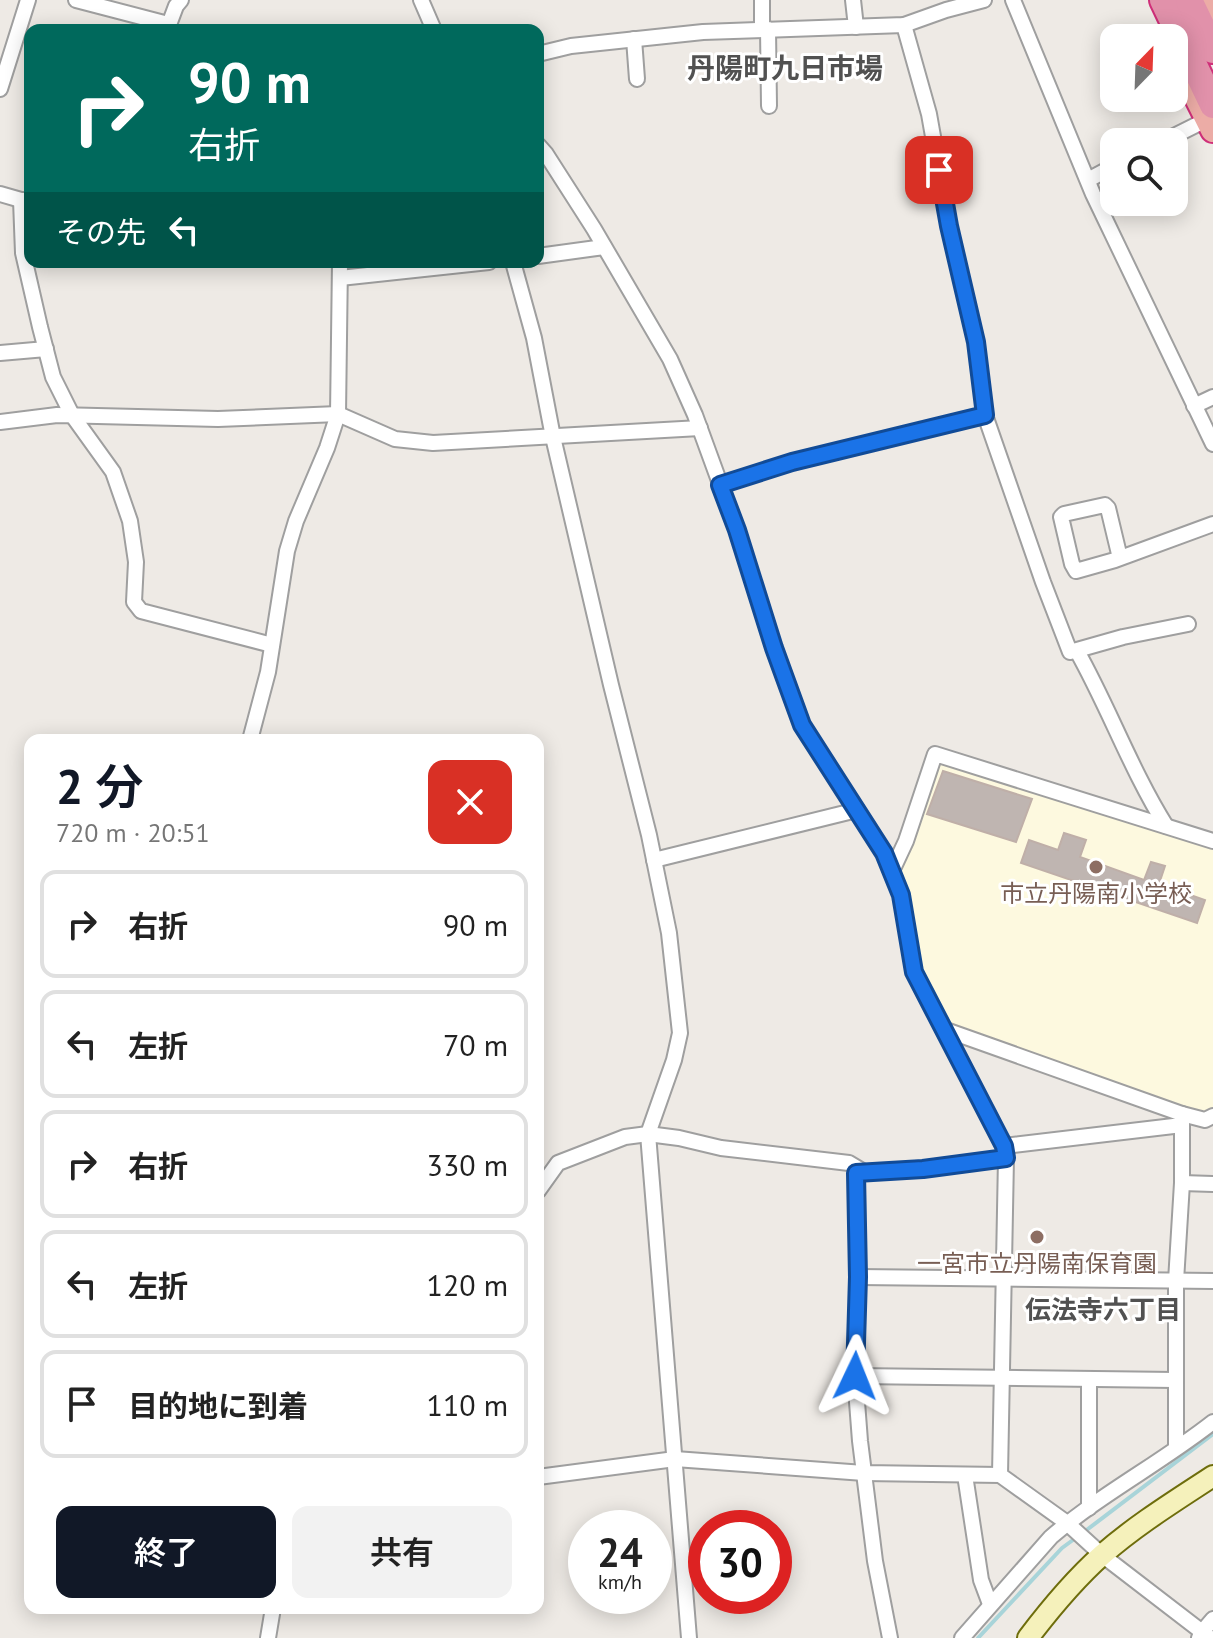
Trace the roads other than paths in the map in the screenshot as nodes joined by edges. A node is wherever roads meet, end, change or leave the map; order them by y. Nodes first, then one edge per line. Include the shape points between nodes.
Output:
1 (28, 0) edge
2 (76, 0) edge
3 (181, 0) edge
4 (421, 0) edge
5 (762, 0) edge
6 (853, 0) edge
7 (984, 0) edge
8 (1013, 0) edge
9 (1152, 0) edge
10 (1163, 0) edge
11 (1173, 0) edge
12 (1189, 0) edge
13 (1207, 0) edge
14 (109, 4) edge
15 (1213, 13) edge
16 (160, 24) edge
17 (169, 24) edge
18 (431, 24) edge
19 (1163, 24) edge
20 (904, 25) junction
21 (856, 27) junction
22 (765, 29) junction
23 (634, 39) junction
24 (1213, 50) edge
25 (544, 53) edge
26 (1188, 74) edge
27 (637, 79) dead end
28 (1213, 80) edge
29 (0, 88) edge
30 (769, 106) dead end
31 (1211, 118) edge
32 (1188, 129) edge
33 (544, 152) edge
34 (1100, 174) edge
35 (1088, 180) junction
36 (0, 194) edge
37 (24, 200) edge
38 (24, 235) edge
39 (604, 247) junction
40 (544, 255) edge
41 (24, 257) edge
42 (27, 268) edge
43 (340, 268) edge
44 (433, 268) edge
45 (515, 268) edge
46 (340, 278) junction
47 (46, 349) junction
48 (0, 353) edge
49 (1213, 397) edge
50 (1194, 406) junction
51 (338, 414) junction
52 (72, 415) junction
53 (985, 415) junction
54 (0, 422) edge
55 (700, 428) junction
56 (553, 437) junction
57 (1213, 444) edge
58 (720, 485) junction
59 (1213, 524) edge
60 (1120, 558) junction
61 (1188, 624) dead end
62 (272, 645) junction
63 (1077, 651) junction
64 (252, 734) edge
65 (857, 810) junction
66 (1166, 826) junction
67 (1213, 841) edge
68 (654, 860) junction
69 (892, 871) junction
70 (943, 1029) junction
71 (1213, 1116) edge
72 (1182, 1119) junction
73 (648, 1134) junction
74 (1005, 1152) junction
75 (864, 1172) junction
76 (544, 1183) edge
77 (1182, 1183) junction
78 (1213, 1184) edge
79 (858, 1277) junction
80 (1004, 1278) junction
81 (1176, 1281) junction
82 (1213, 1281) edge
83 (855, 1376) junction
84 (1001, 1378) junction
85 (1089, 1379) junction
86 (1175, 1380) junction
87 (1209, 1429) edge
88 (1176, 1447) junction
89 (675, 1459) junction
90 (864, 1473) junction
91 (965, 1475) junction
92 (1000, 1475) junction
93 (544, 1476) edge
94 (1213, 1476) edge
95 (1089, 1508) junction
96 (1070, 1526) junction
97 (1102, 1555) junction
98 (990, 1604) junction
99 (272, 1614) edge
100 (1213, 1619) edge
101 (1203, 1636) edge
102 (268, 1638) edge
103 (689, 1638) edge
104 (890, 1638) edge
105 (962, 1638) edge
106 (1028, 1638) edge

1 - 29 street
2 - 14 street
3 - 17 street
4 - 18 street
5 - 22 street
6 - 21 street
7 - 20 street
8 - 35 street
9 - 19 highway
10 - 31 highway
11 - 28 highway
12 - 24 highway
13 - 15 highway
14 - 16 street
20 - 21 street
20 - 53 street via 929,114 976,342
21 - 22 street
22 - 23 street
22 - 30 street
23 - 25 street
23 - 27 street
26 - 31 highway
31 - 32 street
33 - 39 street
34 - 35 street
35 - 50 street
36 - 37 street
38 - 41 street
39 - 40 street
39 - 55 street via 670,359
42 - 47 street
43 - 46 street
44 - 46 street
45 - 56 street
46 - 51 street
47 - 48 street
47 - 52 street
49 - 50 street
50 - 57 street
51 - 52 street via 218,419
51 - 56 street via 395,439 433,443
51 - 62 street via 287,551
52 - 54 street
52 - 62 street via 113,472 130,521 134,602 141,611
53 - 58 street
53 - 63 street via 1070,652
55 - 56 street
55 - 58 street
56 - 68 street
58 - 65 street via 802,725
59 - 60 street
60 - 60 street via 1076,571 1061,517 1105,505
61 - 63 street
62 - 64 street
63 - 66 street
65 - 68 street
65 - 69 street
66 - 67 street
66 - 69 street via 935,754
68 - 73 street via 680,1033
69 - 70 street via 914,972
70 - 72 street
70 - 74 street
71 - 72 street
72 - 74 street
72 - 77 street
73 - 75 street via 849,1163
73 - 76 street via 625,1137 558,1163
73 - 89 street
74 - 75 street via 923,1169
74 - 80 street
75 - 79 street via 856,1173
77 - 78 street
77 - 81 street
79 - 80 street
79 - 83 street
80 - 81 street
80 - 84 street
81 - 82 street
81 - 86 street
83 - 84 street
83 - 90 street
84 - 85 street
84 - 92 street
85 - 86 street
85 - 95 street
86 - 88 street
87 - 88 street
88 - 95 street
89 - 90 street
89 - 93 street
89 - 103 street
90 - 91 street
90 - 104 street
91 - 92 street
91 - 98 street via 981,1580
92 - 96 street
94 - 97 main road
95 - 96 street
96 - 97 street
96 - 98 street via 1051,1537
97 - 101 street
97 - 106 main road
98 - 105 street
99 - 102 street
100 - 101 street

